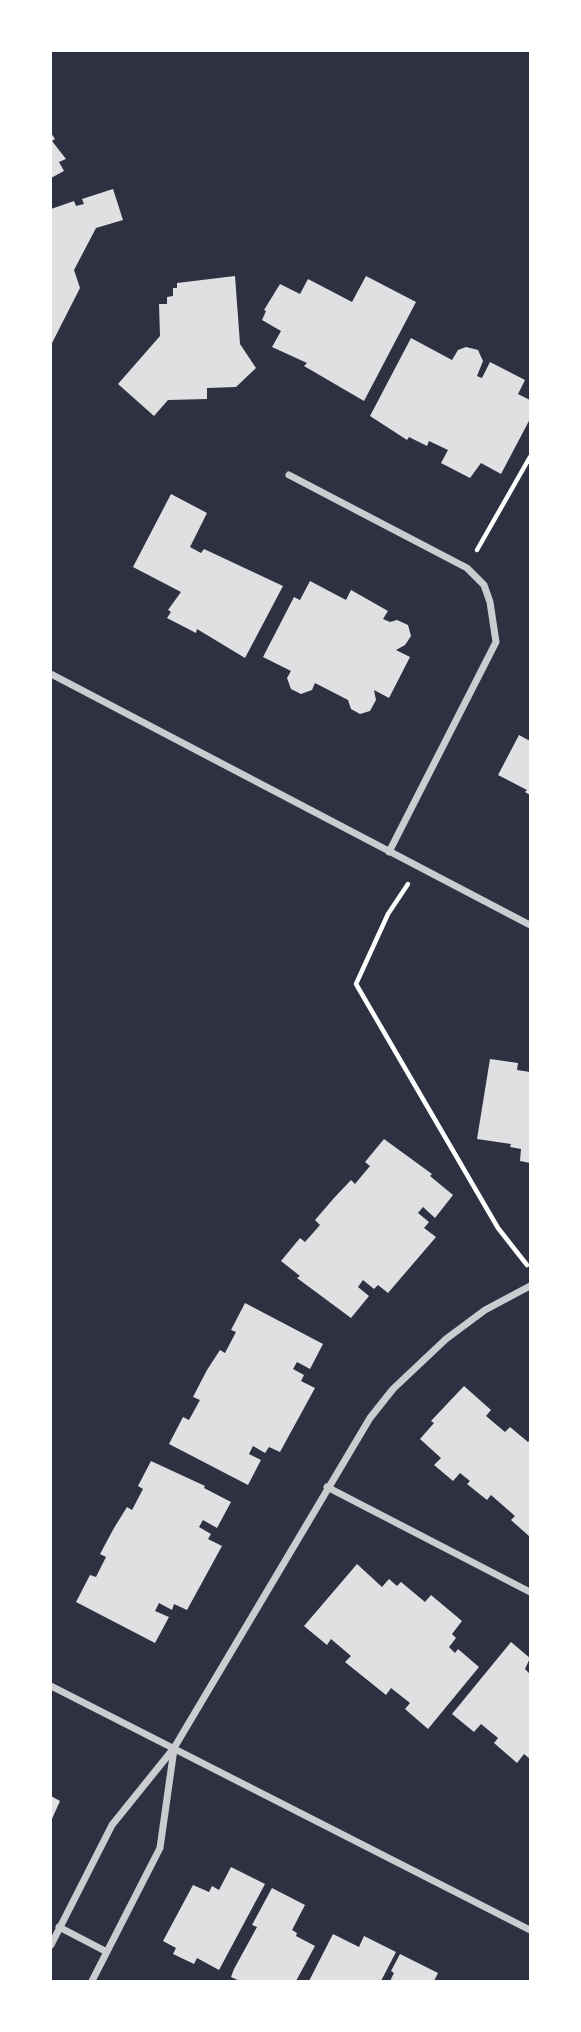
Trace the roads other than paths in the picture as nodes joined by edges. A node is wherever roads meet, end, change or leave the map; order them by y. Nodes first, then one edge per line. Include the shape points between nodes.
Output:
1 (289, 475) dead end
2 (51, 674) edge
3 (388, 852) junction
4 (530, 925) edge
5 (530, 1286) edge
6 (327, 1488) junction
7 (530, 1592) edge
8 (51, 1686) edge
9 (174, 1748) junction
10 (59, 1927) junction
11 (530, 1930) edge
12 (51, 1945) edge
13 (107, 1952) junction
14 (92, 1981) edge

1 - 3 street via 467,568 484,585 496,624 496,642
2 - 3 street
3 - 4 street
5 - 6 street via 485,1310 423,1359 370,1418
6 - 7 street
6 - 9 street
8 - 9 street
9 - 10 street via 112,1825
9 - 11 street
9 - 13 street via 160,1848
10 - 12 street
10 - 13 street
13 - 14 street

